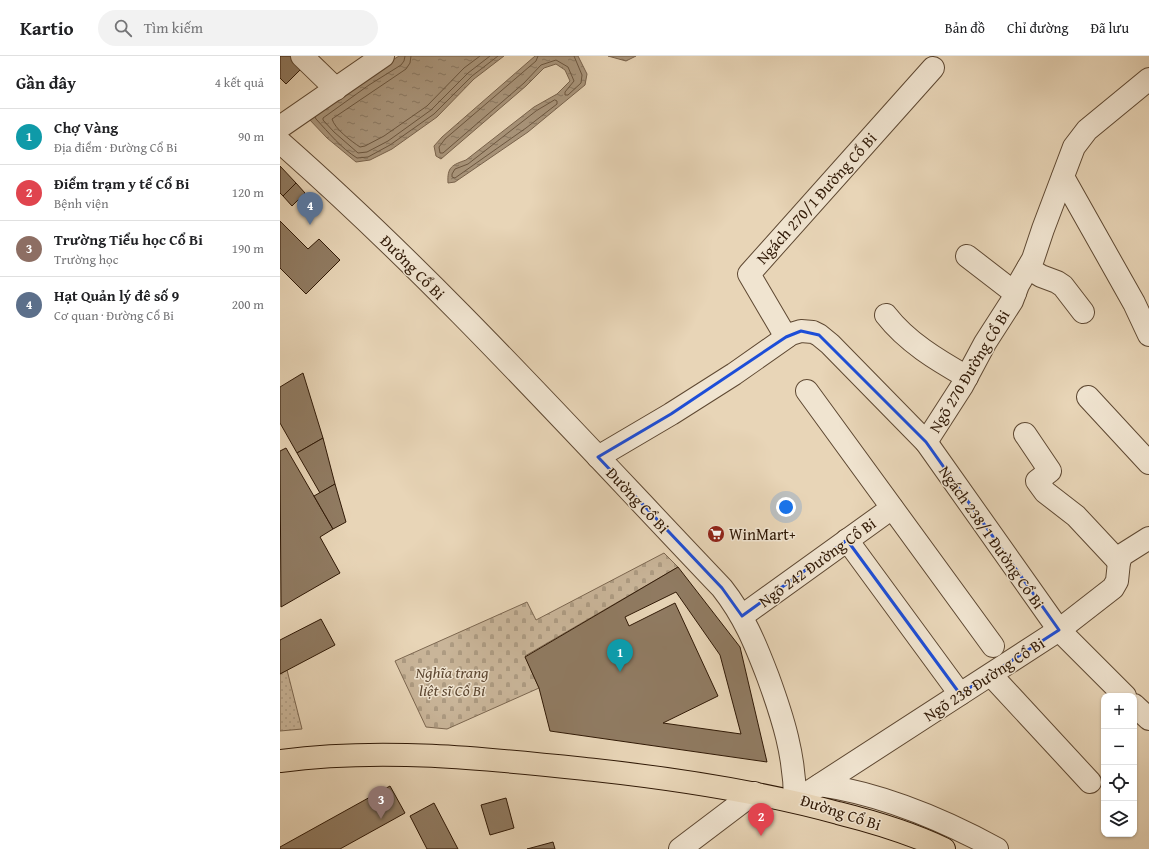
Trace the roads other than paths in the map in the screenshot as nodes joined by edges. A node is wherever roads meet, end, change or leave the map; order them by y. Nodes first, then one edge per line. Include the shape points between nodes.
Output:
1 (302, 56) edge
2 (384, 56) edge
3 (933, 68) dead end
4 (1149, 79) edge
5 (336, 89) junction
6 (280, 127) edge
7 (280, 142) edge
8 (1063, 177) junction
9 (967, 256) dead end
10 (1028, 268) junction
11 (1015, 293) junction
12 (1083, 312) dead end
13 (886, 315) dead end
14 (1149, 335) edge
15 (786, 337) junction
16 (967, 377) junction
17 (807, 391) dead end
18 (1088, 397) dead end
19 (1025, 434) dead end
20 (926, 442) junction
21 (598, 458) junction
22 (1149, 463) edge
23 (892, 508) junction
24 (847, 540) junction
25 (1146, 544) edge
26 (1119, 562) junction
27 (742, 616) junction
28 (1059, 630) junction
29 (993, 646) dead end
30 (991, 675) junction
31 (1122, 693) edge
32 (960, 694) junction
33 (1137, 707) edge
34 (1149, 719) edge
35 (280, 760) edge
36 (1090, 782) dead end
37 (820, 785) junction
38 (754, 792) junction
39 (795, 801) junction
40 (680, 849) edge
41 (944, 849) edge
42 (997, 849) edge

1 - 5 street
2 - 5 street
3 - 15 street, Ngách 270/1 Đường Cổ Bi via 749,274
4 - 8 street, Ngõ 270 Đường Cổ Bi via 1087,130 1074,147
5 - 6 street
7 - 21 street, Đường Cổ Bi via 380,233
8 - 10 street, Ngõ 270 Đường Cổ Bi
8 - 14 street via 1134,302
9 - 11 street
10 - 11 street, Ngõ 270 Đường Cổ Bi
10 - 12 street via 1063,286
11 - 16 street, Ngõ 270 Đường Cổ Bi
13 - 16 street via 909,339
15 - 20 street, Ngõ 270 Đường Cổ Bi via 796,332 807,331 825,339
15 - 21 street, Ngõ 270 Đường Cổ Bi via 734,374
16 - 20 street, Ngõ 270 Đường Cổ Bi
17 - 23 street
18 - 22 street
19 - 26 street via 1050,471 1037,481 1045,492 1076,516
20 - 28 street, Ngách 238/1 Đường Cổ Bi
21 - 27 street, Đường Cổ Bi via 722,588
23 - 24 street, Ngõ 242 Đường Cổ Bi
23 - 29 street
24 - 27 street, Ngõ 242 Đường Cổ Bi
24 - 32 street
25 - 26 street via 1122,555
26 - 28 street, Ngõ 238 Đường Cổ Bi via 1119,574 1113,588
27 - 39 street, Đường Cổ Bi via 761,658 782,717 792,759
28 - 30 street, Ngõ 238 Đường Cổ Bi
28 - 31 street, Ngách 238/1 Đường Cổ Bi
30 - 32 street, Ngõ 238 Đường Cổ Bi
30 - 36 street
32 - 37 street, Ngõ 238 Đường Cổ Bi
33 - 34 street
35 - 38 main road via 428,755 657,777
37 - 39 street, Ngõ 238 Đường Cổ Bi
37 - 42 street via 894,802
38 - 39 main road
38 - 40 street
39 - 41 main road, Đường Cổ Bi via 895,829

